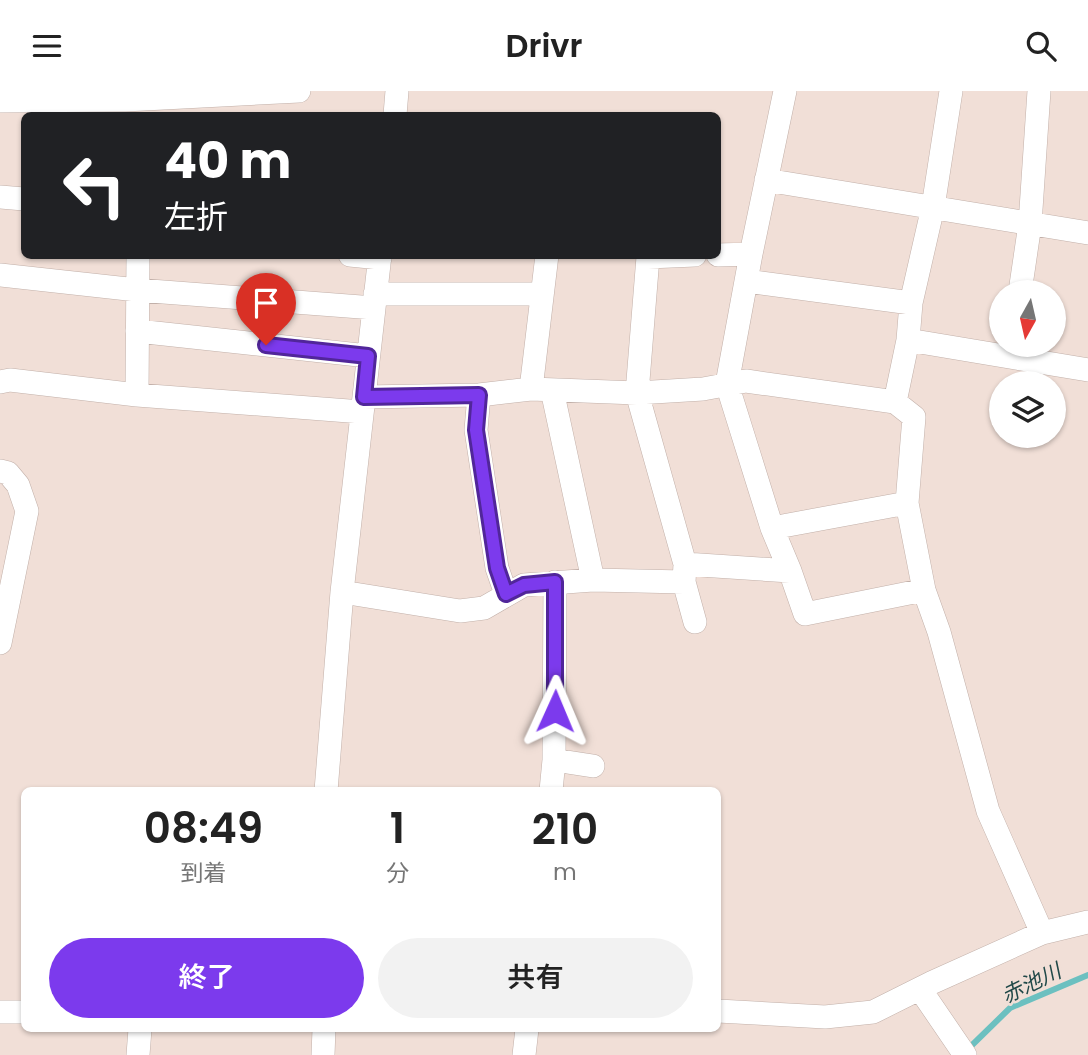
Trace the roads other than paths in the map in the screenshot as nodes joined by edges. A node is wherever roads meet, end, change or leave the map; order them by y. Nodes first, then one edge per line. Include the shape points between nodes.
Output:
1 (299, 91) edge
2 (397, 91) edge
3 (785, 91) edge
4 (951, 91) edge
5 (1039, 91) edge
6 (0, 101) edge
7 (133, 101) edge
8 (238, 105) edge
9 (395, 112) edge
10 (766, 180) junction
11 (0, 197) edge
12 (21, 199) edge
13 (933, 207) junction
14 (1030, 224) junction
15 (1088, 233) edge
16 (751, 254) junction
17 (721, 255) edge
18 (138, 259) edge
19 (380, 259) edge
20 (546, 259) edge
21 (648, 259) edge
22 (0, 275) edge
23 (1022, 280) edge
24 (746, 281) junction
25 (137, 290) junction
26 (541, 294) junction
27 (375, 301) junction
28 (911, 303) junction
29 (137, 331) junction
30 (908, 340) junction
31 (989, 349) edge
32 (368, 356) junction
33 (1036, 357) edge
34 (1088, 370) edge
35 (0, 382) edge
36 (727, 384) junction
37 (542, 390) junction
38 (637, 393) junction
39 (137, 395) junction
40 (479, 395) junction
41 (895, 402) junction
42 (363, 404) junction
43 (0, 471) edge
44 (907, 503) junction
45 (772, 528) junction
46 (790, 571) junction
47 (684, 573) junction
48 (593, 580) junction
49 (555, 582) junction
50 (923, 590) junction
51 (342, 591) junction
52 (506, 594) junction
53 (695, 622) dead end
54 (0, 643) edge
55 (554, 759) junction
56 (593, 766) dead end
57 (326, 787) edge
58 (551, 787) edge
59 (1088, 922) edge
60 (1042, 933) junction
61 (920, 989) junction
62 (721, 1011) edge
63 (0, 1012) edge
64 (21, 1012) edge
65 (140, 1032) edge
66 (324, 1032) edge
67 (527, 1032) edge
68 (962, 1050) edge
69 (138, 1055) edge
70 (323, 1055) edge
71 (524, 1055) edge

1 - 8 street
2 - 9 street
3 - 10 street
4 - 13 street
5 - 14 street
6 - 7 street
7 - 8 street
10 - 13 street
10 - 16 street
11 - 12 street
13 - 14 street
13 - 28 street
14 - 15 street
14 - 23 street
16 - 17 street
16 - 24 street
18 - 25 street
19 - 27 street
20 - 26 street
21 - 38 street
22 - 25 street
24 - 28 street
24 - 36 street
25 - 27 street
25 - 29 street
26 - 27 street
26 - 37 street
27 - 32 street
28 - 30 street
29 - 32 street
29 - 39 street
30 - 31 street
30 - 41 street
32 - 42 street
33 - 34 street
35 - 39 street
36 - 38 street
36 - 41 street via 746,381
36 - 45 street
37 - 38 street
37 - 40 street
37 - 48 street
38 - 47 street
39 - 42 street
40 - 42 street
40 - 52 street via 476,430 497,568
41 - 44 street via 914,417
42 - 51 street
43 - 54 street via 18,485 27,511
44 - 45 street
44 - 50 street
45 - 46 street
46 - 47 street
46 - 50 street via 805,614
47 - 48 street
47 - 53 street
48 - 49 street
49 - 52 street via 524,585
49 - 55 street
50 - 60 street via 988,811
51 - 52 street via 460,611 484,608
51 - 57 street
55 - 56 street
55 - 58 street
59 - 60 street
60 - 61 street
61 - 62 street via 873,1012 825,1017
61 - 68 street
63 - 64 street
65 - 69 street
66 - 70 street
67 - 71 street

